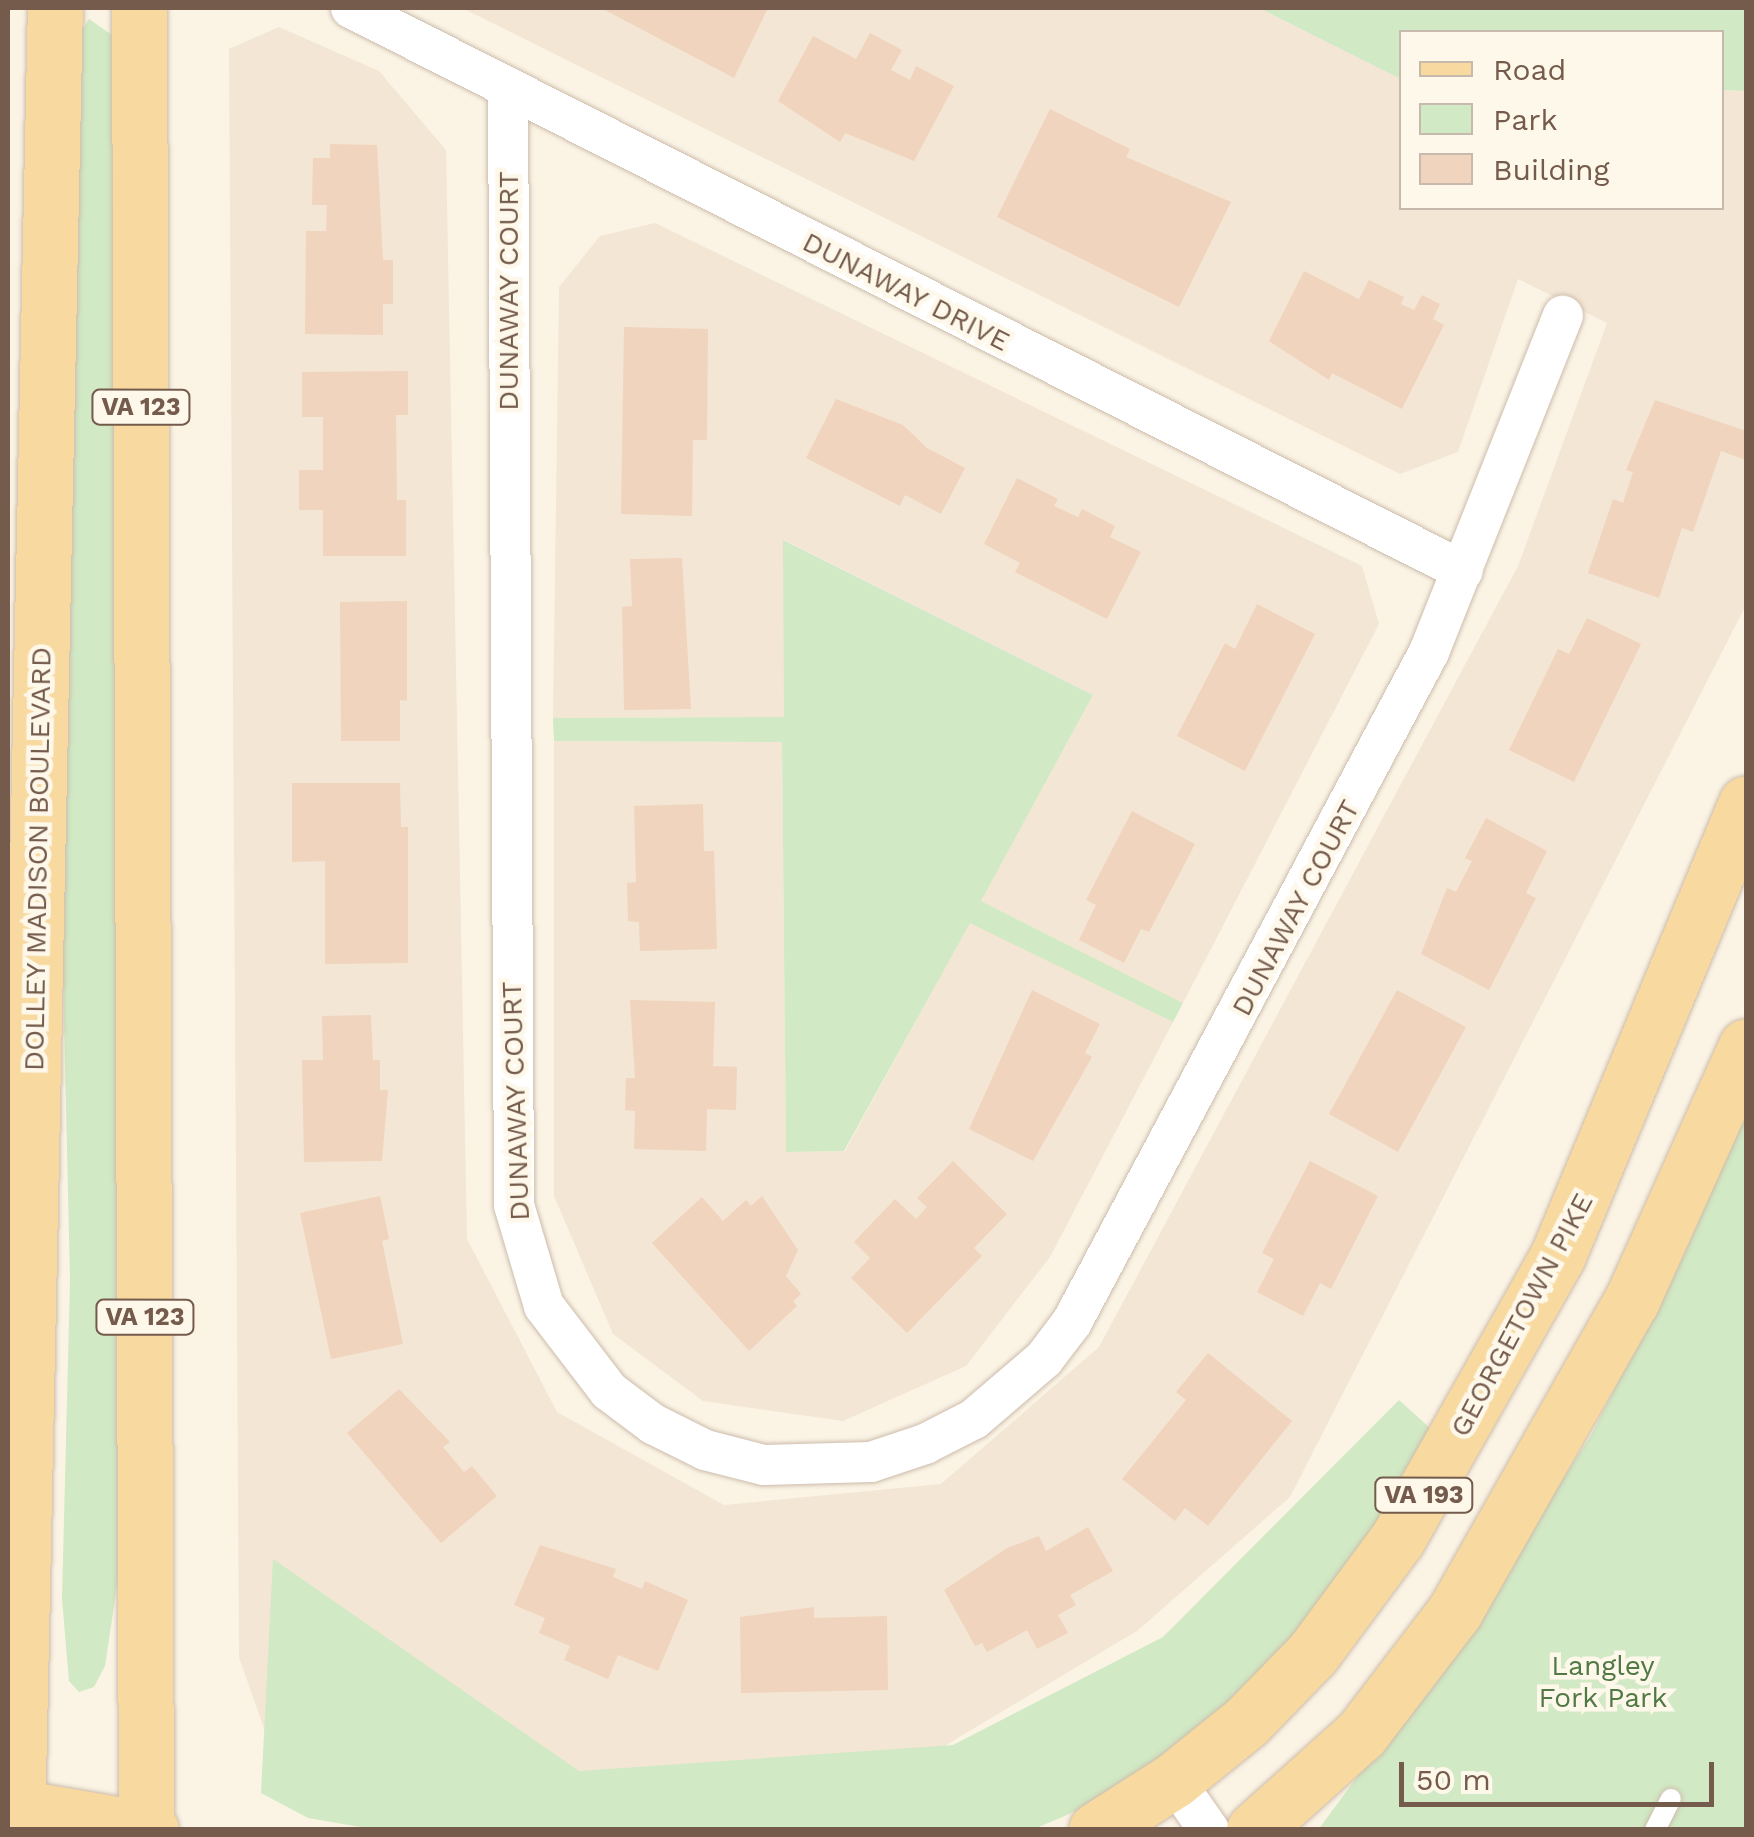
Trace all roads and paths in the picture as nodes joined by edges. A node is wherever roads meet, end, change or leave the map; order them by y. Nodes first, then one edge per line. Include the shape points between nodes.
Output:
1 (55, 8) edge
2 (138, 8) edge
3 (350, 8) edge
4 (508, 91) junction
5 (1563, 316) dead end
6 (1463, 572) junction
7 (1746, 804) edge
8 (1746, 1046) edge
9 (24, 1464) junction
10 (8, 1531) edge
11 (1174, 1780) junction
12 (1671, 1798) dead end
13 (23, 1817) edge
14 (148, 1829) edge
15 (1096, 1830) edge
16 (1209, 1830) edge
17 (1254, 1830) edge
18 (1654, 1830) edge

1 - 9 main road, DOLLEY MADISON BOULEVARD / VA 123
2 - 14 main road, VA 123
3 - 4 street, DUNAWAY DRIVE
4 - 6 street, DUNAWAY DRIVE
4 - 6 street, DUNAWAY COURT via 514,1204 544,1306 586,1366 653,1424 706,1450 764,1465 871,1462 974,1419 1044,1359 1126,1229 1421,668
5 - 6 street, DUNAWAY COURT
7 - 11 main road, GEORGETOWN PIKE / VA 193 via 1582,1203 1492,1380 1342,1618 1246,1722
8 - 17 main road, VA 193 via 1632,1300 1455,1611 1361,1734
9 - 10 main road
9 - 13 main road, DOLLEY MADISON BOULEVARD / VA 123
11 - 15 main road, GEORGETOWN PIKE / VA 193
11 - 16 street
12 - 18 lane
13 - 14 main road

